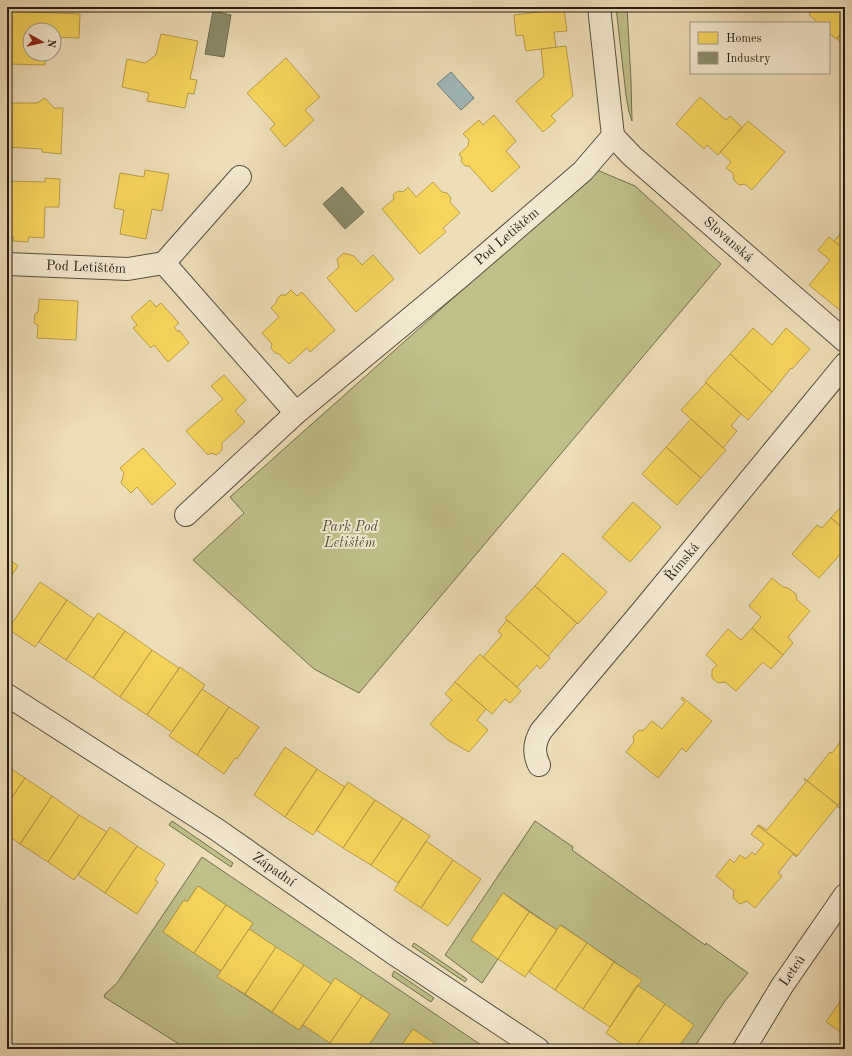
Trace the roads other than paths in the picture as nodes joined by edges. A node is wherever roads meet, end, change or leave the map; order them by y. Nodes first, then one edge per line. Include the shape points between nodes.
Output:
1 (600, 7) edge
2 (614, 136) junction
3 (240, 177) dead end
4 (164, 263) junction
5 (7, 264) edge
6 (845, 341) edge
7 (845, 364) edge
8 (296, 413) junction
9 (186, 515) dead end
10 (7, 695) edge
11 (539, 765) dead end
12 (843, 904) edge
13 (538, 1049) edge
14 (744, 1049) edge

1 - 2 street
2 - 6 street, Slovanská via 632,156
2 - 8 street, Pod Letištěm via 583,171
3 - 4 street
4 - 5 street, Pod Letištěm via 128,269
4 - 8 street
7 - 11 street, Římská via 541,731 534,749
8 - 9 street, Pod Letištěm
10 - 13 street, Západní via 216,829
12 - 14 street, Letců via 782,986

